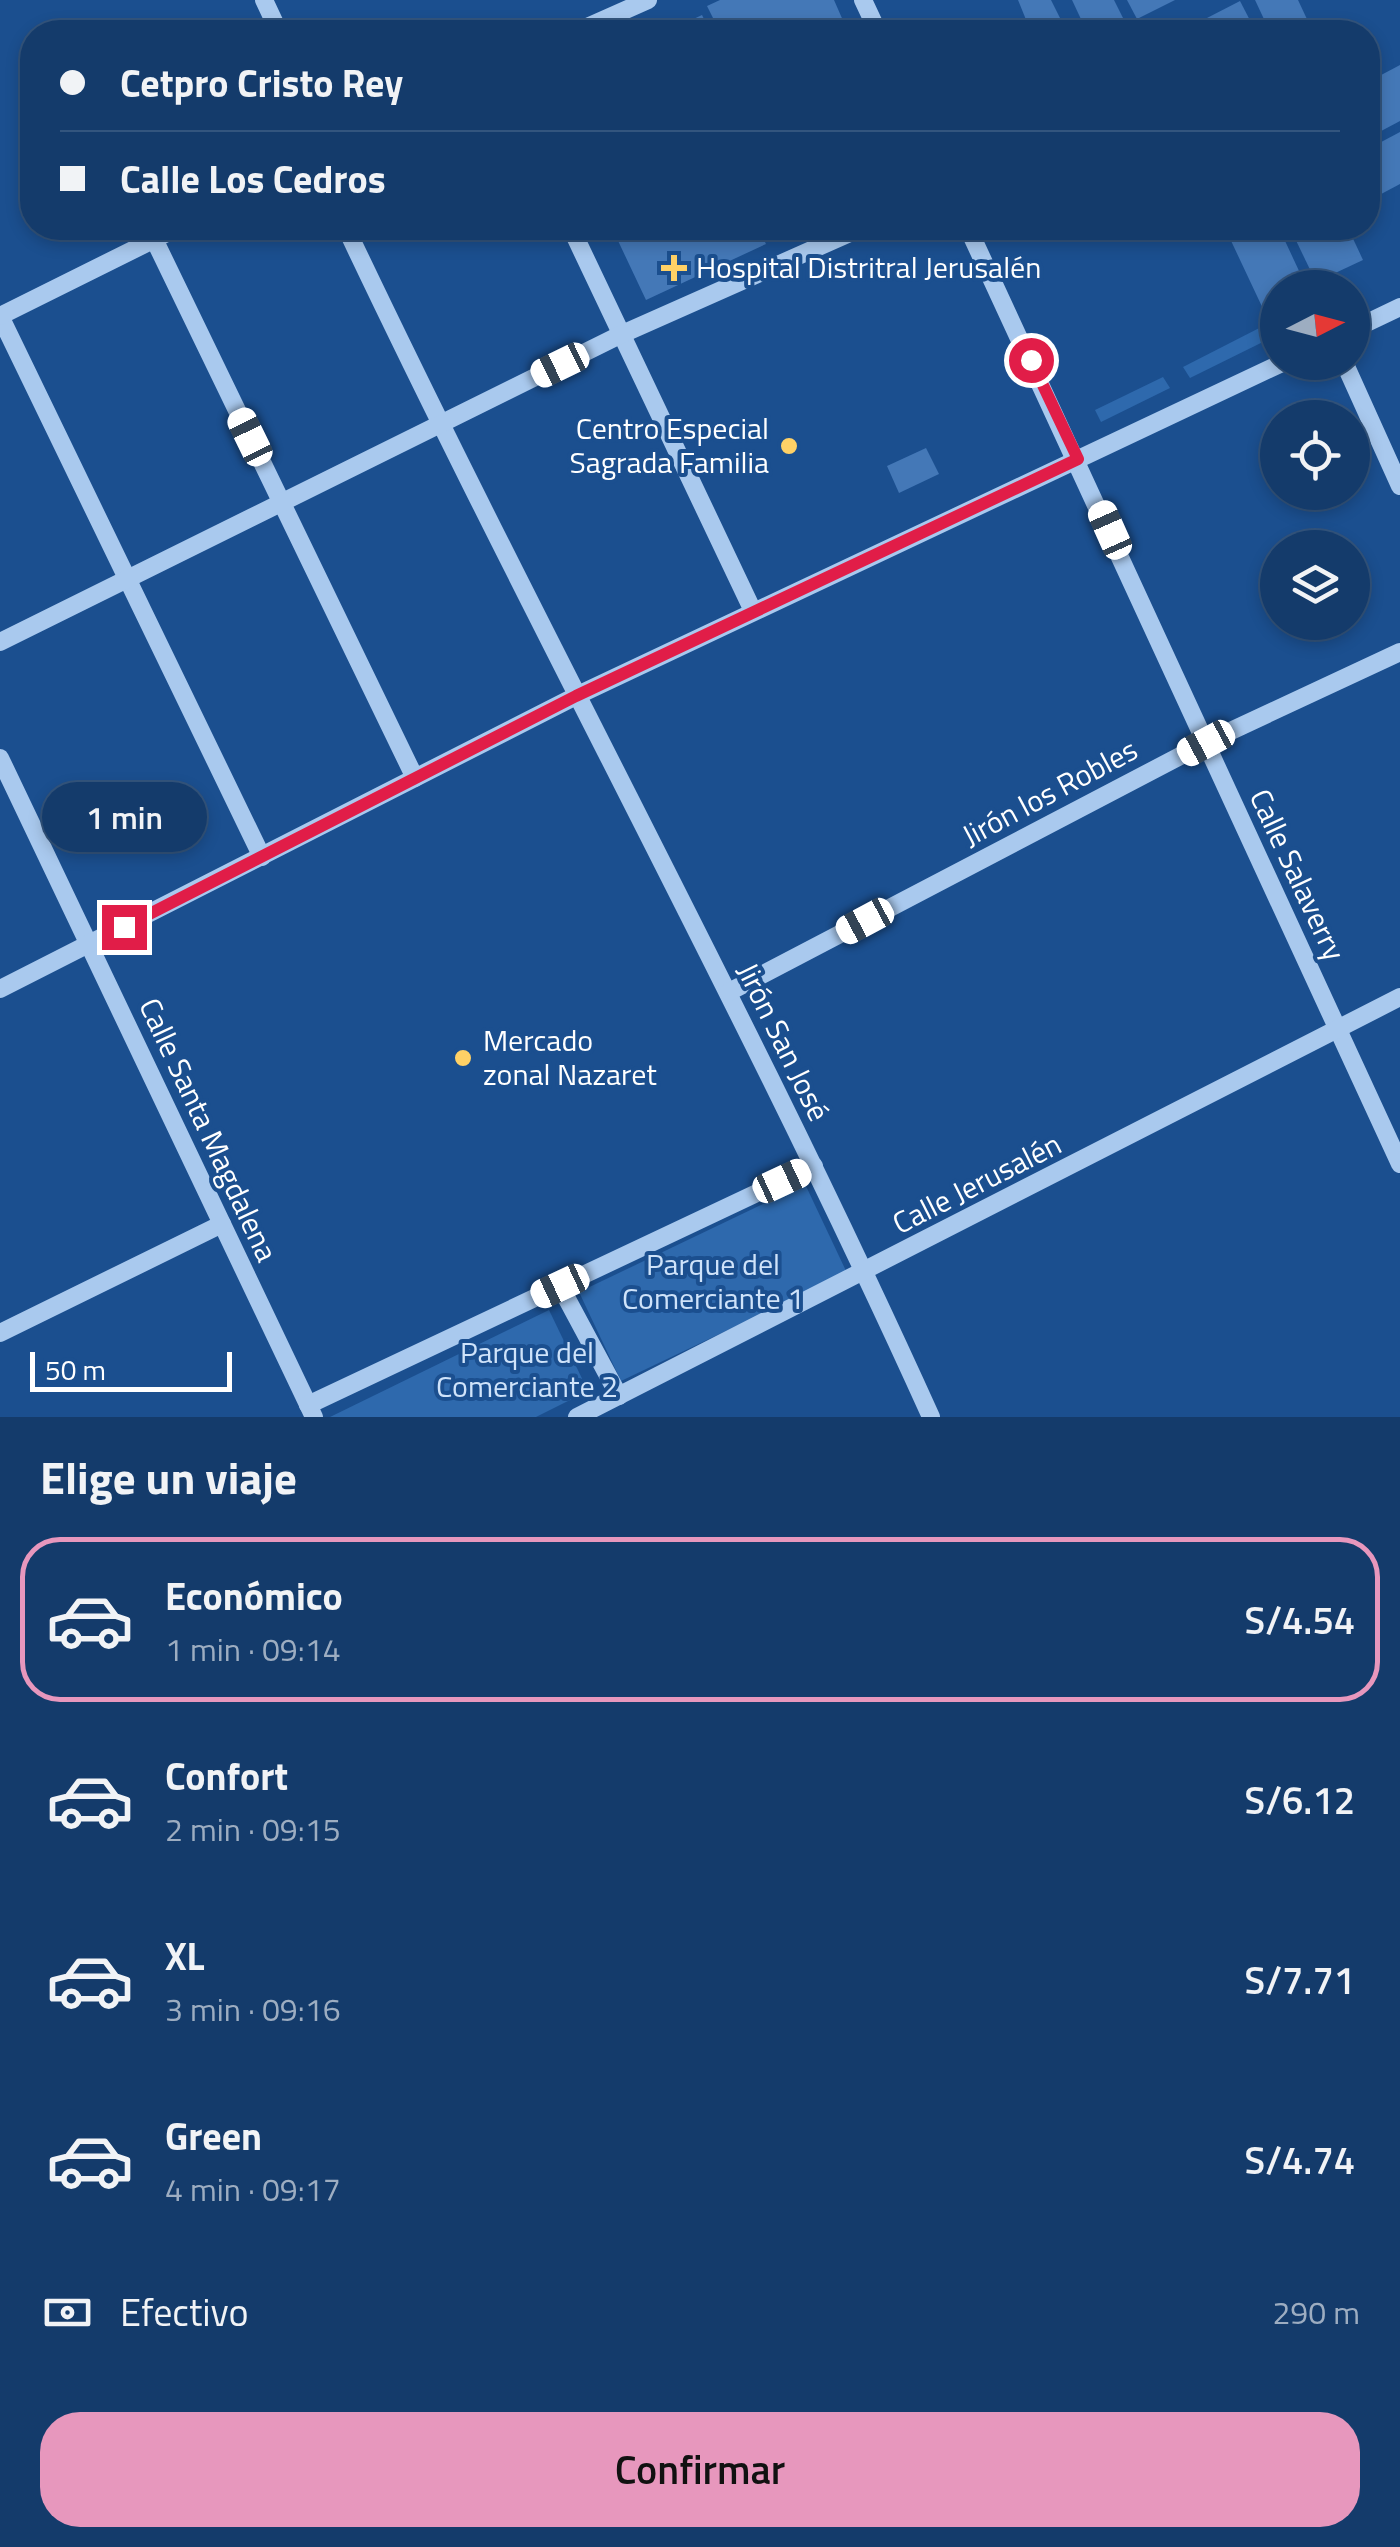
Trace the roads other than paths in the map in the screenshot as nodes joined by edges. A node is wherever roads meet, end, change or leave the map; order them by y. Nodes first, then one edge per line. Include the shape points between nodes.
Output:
1 (648, 0) edge
2 (603, 20) edge
3 (150, 240) edge
4 (155, 240) edge
5 (352, 240) edge
6 (576, 240) edge
7 (834, 240) edge
8 (974, 240) edge
9 (1400, 306) edge
10 (0, 316) edge
11 (1370, 321) edge
12 (620, 335) junction
13 (1260, 373) edge
14 (1352, 380) edge
15 (439, 424) junction
16 (1078, 459) junction
17 (1400, 486) edge
18 (282, 503) junction
19 (128, 579) junction
20 (753, 611) junction
21 (0, 642) edge
22 (1400, 652) edge
23 (576, 696) junction
24 (1206, 743) junction
25 (0, 758) edge
26 (415, 778) junction
27 (262, 857) junction
28 (90, 944) junction
29 (0, 989) edge
30 (729, 992) junction
31 (1400, 997) edge
32 (1339, 1032) junction
33 (1400, 1164) edge
34 (814, 1166) junction
35 (222, 1224) junction
36 (865, 1271) junction
37 (560, 1286) junction
38 (0, 1333) edge
39 (618, 1396) junction
40 (312, 1411) edge
41 (577, 1417) edge
42 (931, 1417) edge

1 - 2 street
3 - 10 street
4 - 18 street
5 - 15 street, Jirón San José
6 - 12 street
7 - 12 street
8 - 16 street, Calle Salaverry
9 - 11 street
10 - 19 street
12 - 15 street
12 - 20 street
13 - 16 street
14 - 17 street
15 - 18 street
15 - 23 street, Jirón San José
16 - 20 street
16 - 24 street, Calle Salaverry
18 - 19 street
18 - 26 street
19 - 21 street
19 - 27 street
20 - 23 street
22 - 24 street, Jirón los Robles
23 - 26 street
23 - 30 street, Jirón San José
24 - 30 street, Jirón los Robles
24 - 32 street, Calle Salaverry
25 - 28 street, Calle Santa Magdalena
26 - 27 street
27 - 28 street
28 - 29 street
28 - 35 street, Calle Santa Magdalena
30 - 34 street, Jirón San José
31 - 32 street, Calle Jerusalén
32 - 33 street, Calle Salaverry
32 - 36 street, Calle Jerusalén
34 - 36 street, Jirón San José
34 - 37 street
35 - 38 street
35 - 40 street, Calle Santa Magdalena
36 - 39 street, Calle Jerusalén
36 - 42 street, Jirón San José
37 - 39 street
37 - 40 street
39 - 41 street, Calle Jerusalén

